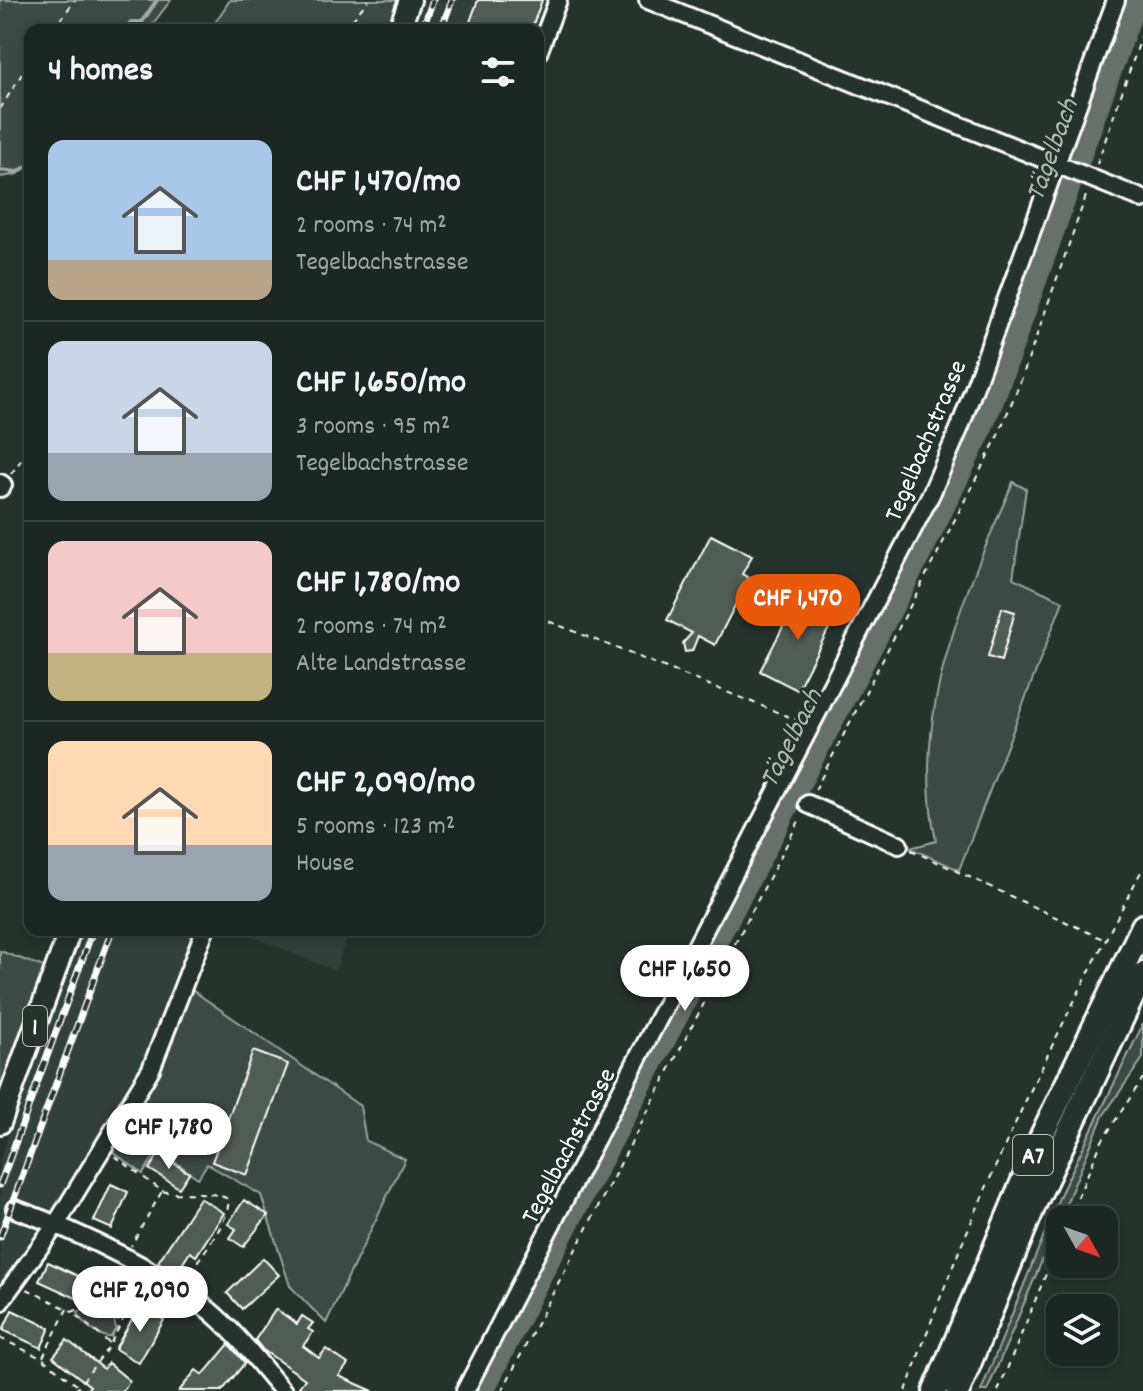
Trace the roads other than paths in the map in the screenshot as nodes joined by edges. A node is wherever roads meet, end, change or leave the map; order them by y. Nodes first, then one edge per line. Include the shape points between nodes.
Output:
1 (410, 0) edge
2 (558, 0) edge
3 (648, 0) edge
4 (1116, 0) edge
5 (401, 24) edge
6 (544, 37) edge
7 (1061, 167) junction
8 (1143, 199) edge
9 (808, 804) dead end
10 (899, 845) road end
11 (1143, 926) edge
12 (68, 936) edge
13 (203, 936) edge
14 (1143, 974) edge
15 (0, 1123) edge
16 (15, 1209) dead end
17 (55, 1226) junction
18 (0, 1302) edge
19 (280, 1390) edge
20 (465, 1391) edge
21 (935, 1391) edge
22 (958, 1391) edge

1 - 5 main road
2 - 6 street
3 - 7 street
4 - 7 street, Tegelbachstrasse
7 - 8 street
7 - 20 street, Tegelbachstrasse via 940,474
9 - 10 street
11 - 21 highway, A7 via 1037,1146
12 - 15 main road, 1
13 - 17 street via 151,1069
14 - 22 highway, A7 via 1035,1203
16 - 17 street
17 - 18 street
17 - 19 street via 179,1288 220,1320

